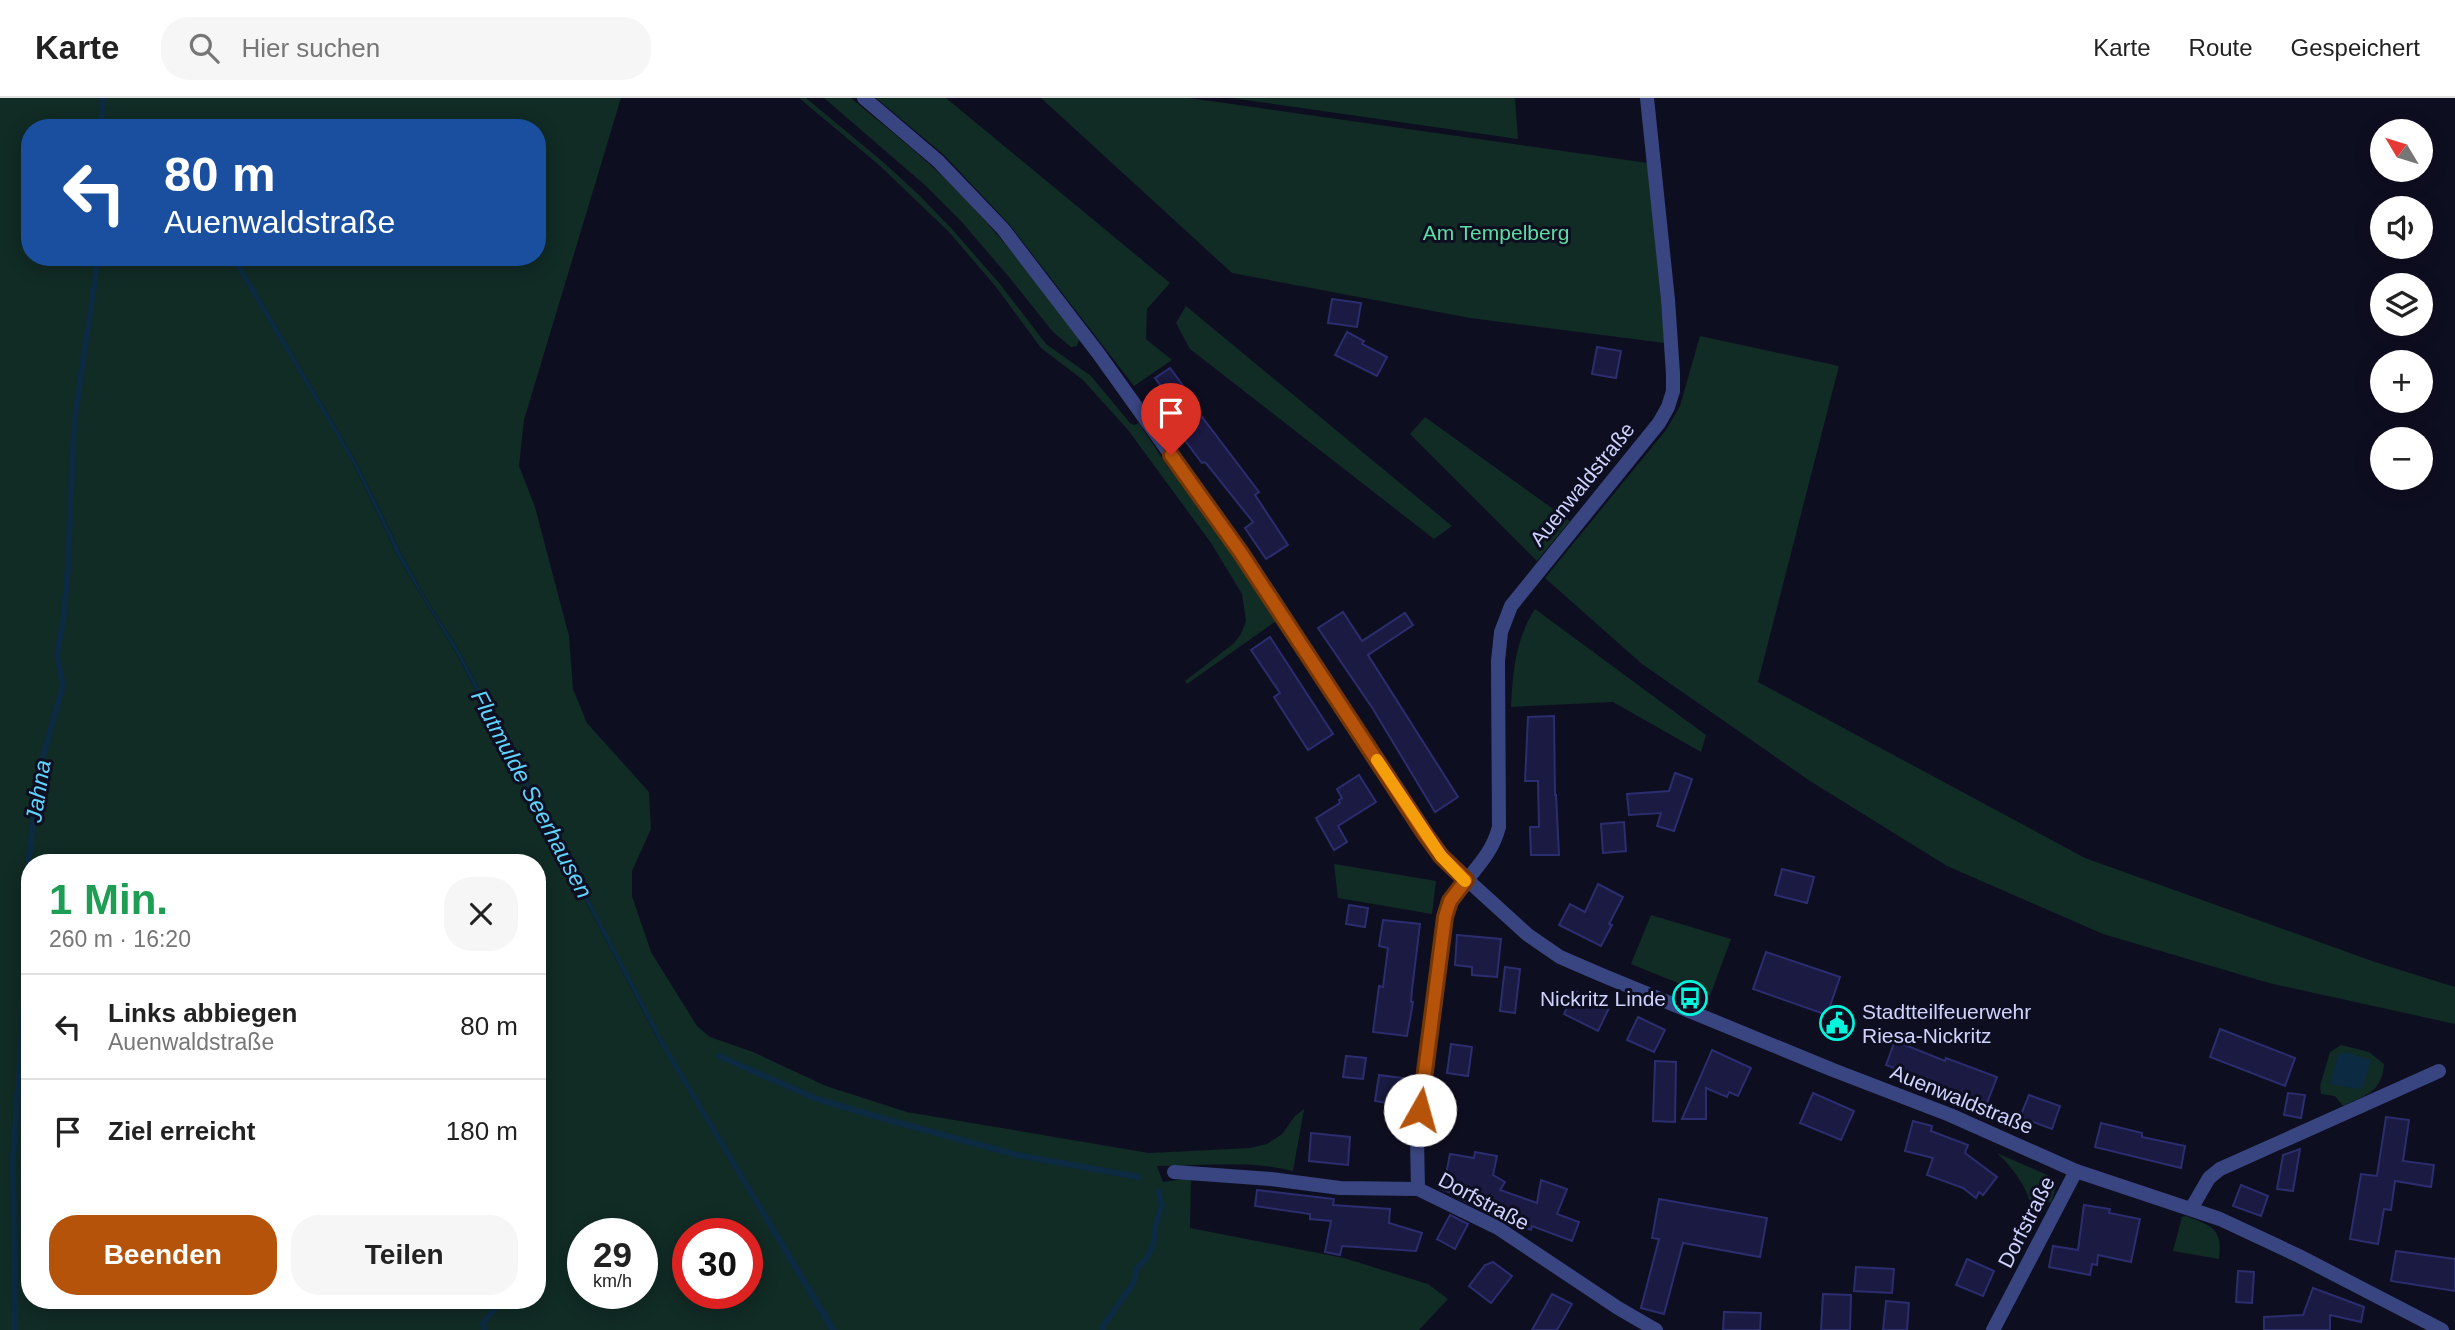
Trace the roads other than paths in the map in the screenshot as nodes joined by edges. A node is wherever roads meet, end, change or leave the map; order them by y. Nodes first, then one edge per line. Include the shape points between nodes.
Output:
1 (864, 98) edge
2 (1647, 98) edge
3 (1466, 880) junction
4 (2439, 1071) dead end
5 (2076, 1171) junction
6 (1174, 1172) dead end
7 (1418, 1189) junction
8 (2191, 1209) junction
9 (1656, 1330) edge
10 (1993, 1330) edge
11 (2442, 1330) edge

1 - 3 street, Auenwaldstraße via 938,161 1003,229 1241,553 1425,834
2 - 3 street, Auenwaldstraße via 1673,391 1659,423 1504,619 1498,661 1499,827 1495,844
3 - 5 street, Auenwaldstraße via 1560,957
3 - 7 street, Dorfstraße via 1450,901 1445,917 1417,1138
4 - 8 street via 2220,1169 2209,1178
5 - 8 street, Auenwaldstraße
5 - 10 street, Dorfstraße
6 - 7 street via 1340,1188
7 - 9 street, Dorfstraße via 1498,1228
8 - 11 street, Auenwaldstraße via 2299,1256

